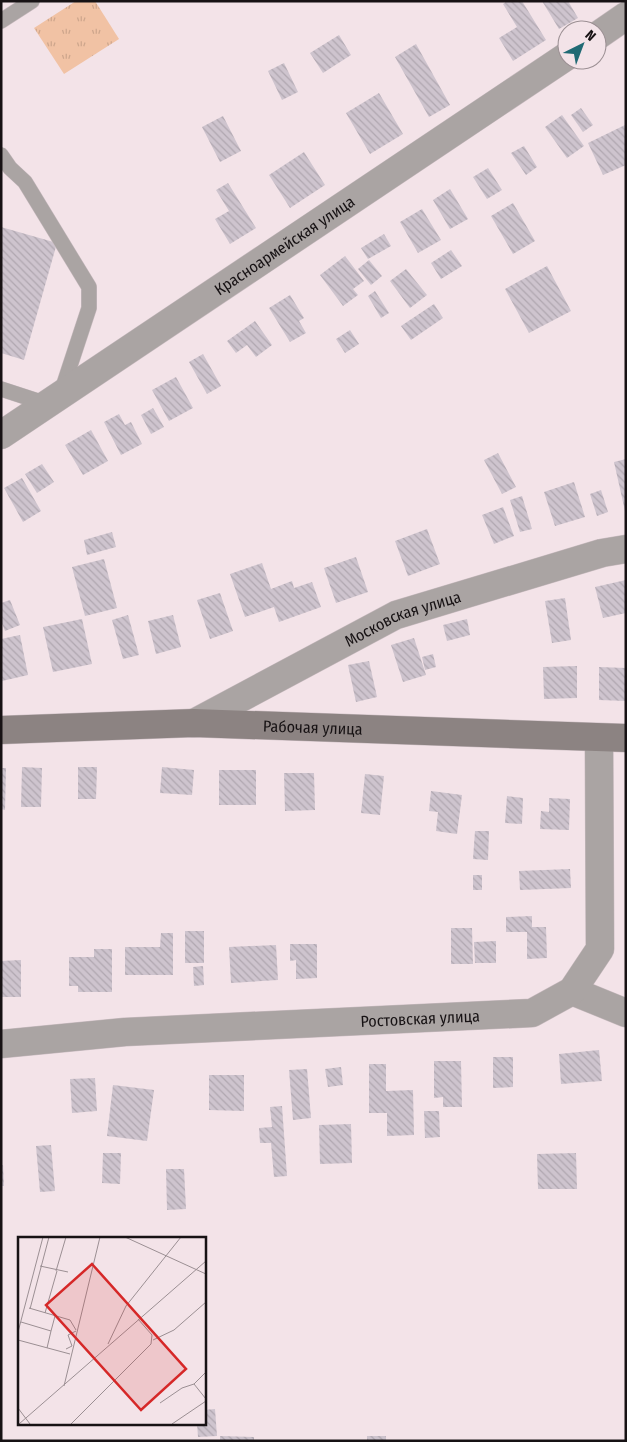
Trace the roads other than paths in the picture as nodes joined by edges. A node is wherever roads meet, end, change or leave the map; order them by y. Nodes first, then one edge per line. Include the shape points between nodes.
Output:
1 (32, 1) edge
2 (626, 16) edge
3 (1, 21) edge
4 (607, 29) edge
5 (557, 63) edge
6 (1, 154) edge
7 (1, 389) edge
8 (54, 399) junction
9 (1, 435) edge
10 (626, 549) edge
11 (194, 723) junction
12 (1, 730) edge
13 (599, 738) junction
14 (626, 738) edge
15 (572, 991) junction
16 (626, 1013) edge
17 (1, 1044) edge

1 - 3 lane
2 - 4 street
5 - 8 street, Красноармейская улица
6 - 8 lane via 25,182 89,287 89,308
7 - 8 lane
8 - 9 street, Красноармейская улица
10 - 11 street, Московская улица via 602,553 396,615
11 - 12 street, Рабочая улица
11 - 13 street, Рабочая улица
13 - 14 street, Рабочая улица
13 - 15 street, Ростовская улица via 600,949
15 - 16 street
15 - 17 street, Ростовская улица via 532,1013 125,1032

